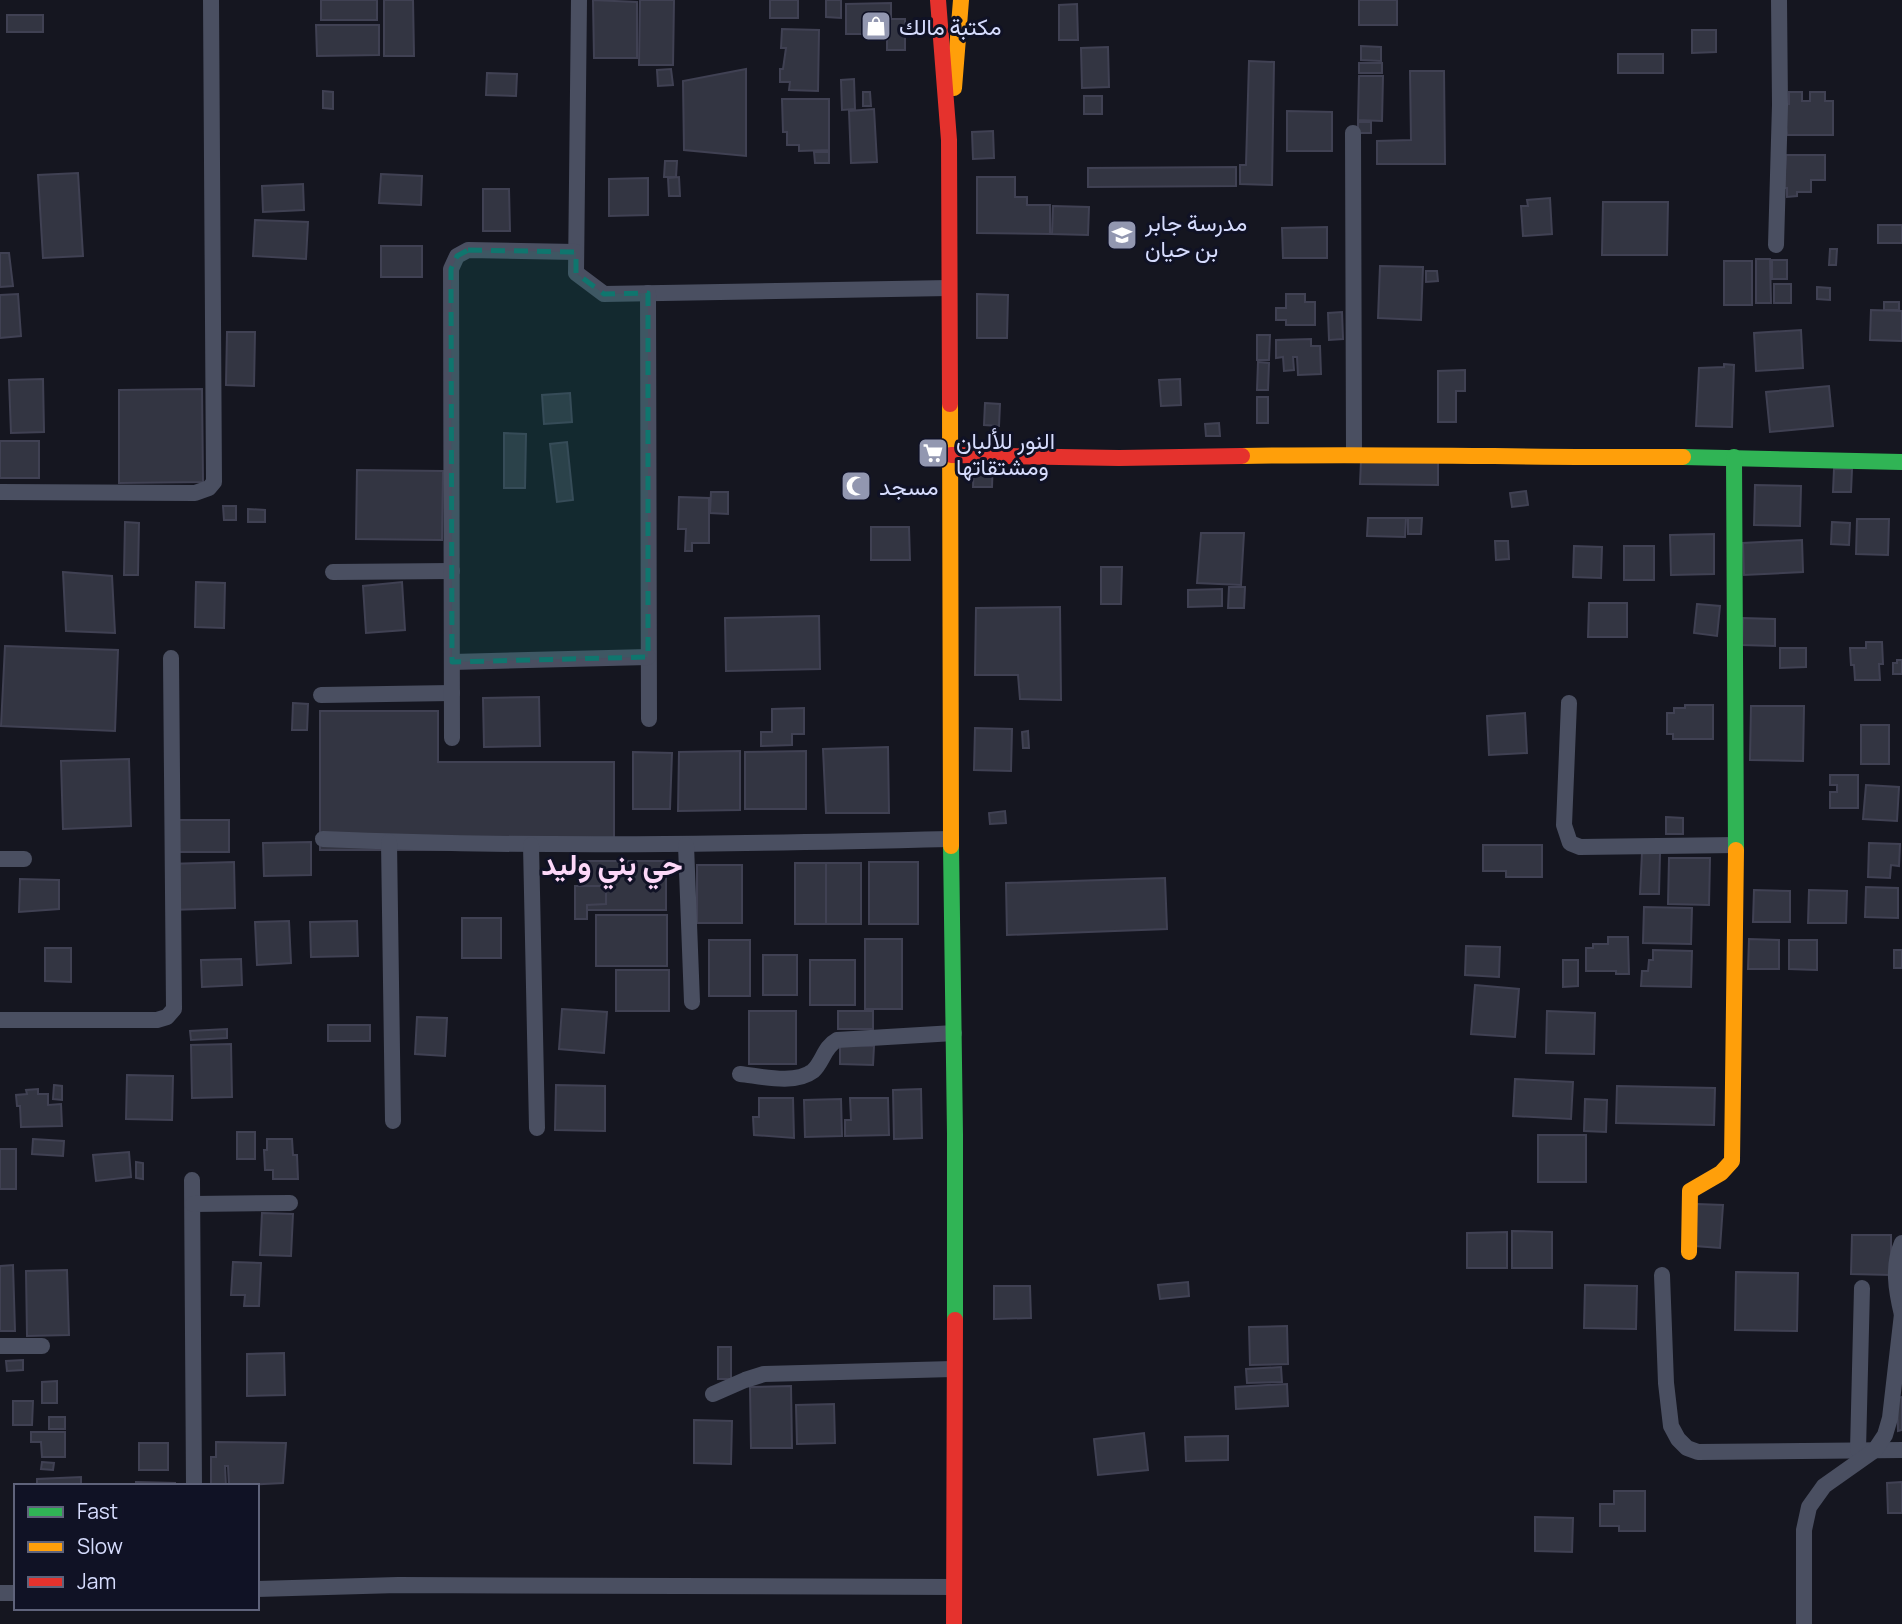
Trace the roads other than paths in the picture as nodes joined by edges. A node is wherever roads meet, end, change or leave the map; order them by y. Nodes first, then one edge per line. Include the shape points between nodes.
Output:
1 (211, 0) edge
2 (579, 0) edge
3 (927, 0) edge
4 (938, 0) edge
5 (961, 0) edge
6 (968, 0) edge
7 (1779, 0) edge
8 (960, 19) junction
9 (938, 22) junction
10 (1353, 133) dead end
11 (949, 140) junction
12 (1776, 245) dead end
13 (576, 251) junction
14 (949, 288) junction
15 (648, 293) junction
16 (1354, 454) junction
17 (951, 456) junction
18 (1734, 457) junction
19 (1902, 462) edge
20 (0, 492) edge
21 (452, 571) junction
22 (334, 572) dead end
23 (648, 657) junction
24 (172, 658) dead end
25 (452, 663) junction
26 (452, 693) junction
27 (321, 695) dead end
28 (1569, 703) dead end
29 (649, 719) dead end
30 (452, 738) dead end
31 (323, 839) dead end
32 (951, 839) junction
33 (389, 842) junction
34 (531, 845) junction
35 (686, 845) junction
36 (1736, 845) junction
37 (0, 859) edge
38 (24, 859) dead end
39 (692, 1002) dead end
40 (0, 1020) edge
41 (954, 1033) junction
42 (740, 1074) dead end
43 (393, 1121) dead end
44 (537, 1128) dead end
45 (192, 1180) dead end
46 (290, 1203) dead end
47 (193, 1204) junction
48 (1902, 1242) edge
49 (1689, 1252) dead end
50 (1662, 1275) dead end
51 (1862, 1288) dead end
52 (1902, 1315) edge
53 (0, 1346) edge
54 (42, 1346) dead end
55 (953, 1369) junction
56 (713, 1394) dead end
57 (1867, 1450) junction
58 (1902, 1450) edge
59 (194, 1484) edge
60 (954, 1587) junction
61 (259, 1589) edge
62 (954, 1624) edge
63 (1804, 1624) edge

1 - 20 street via 214,482 195,493
2 - 13 street
3 - 9 main road
4 - 9 main road
5 - 8 main road
6 - 8 main road
7 - 12 street
8 - 11 main road
9 - 11 main road
10 - 16 street
11 - 14 main road
13 - 15 street via 576,273 604,294
13 - 21 street via 468,250 457,256 451,269
14 - 15 street
14 - 17 main road
15 - 23 street
16 - 17 main road
16 - 18 main road
17 - 32 main road
18 - 19 main road
18 - 36 main road
21 - 22 street
21 - 25 street
23 - 25 street
23 - 29 street
24 - 40 street via 174,1009 156,1020
25 - 26 street
26 - 27 street
26 - 30 street
28 - 36 street via 1564,825 1570,843 1580,847
31 - 33 street
32 - 35 street
32 - 41 main road
33 - 34 street
33 - 43 street
34 - 35 street
34 - 44 street
35 - 39 street
36 - 49 main road via 1732,1161 1690,1191
37 - 38 street
41 - 42 street via 837,1040 814,1070 802,1076
41 - 55 main road
45 - 47 street
46 - 47 street
47 - 59 street
48 - 52 street via 1895,1270
50 - 57 street via 1671,1426 1687,1448 1698,1452
51 - 57 street
52 - 57 street via 1890,1418 1885,1435
53 - 54 street
55 - 56 street via 764,1374
55 - 60 main road
57 - 58 street
57 - 63 street via 1824,1486 1809,1507 1804,1530
60 - 61 street via 398,1585
60 - 62 main road

